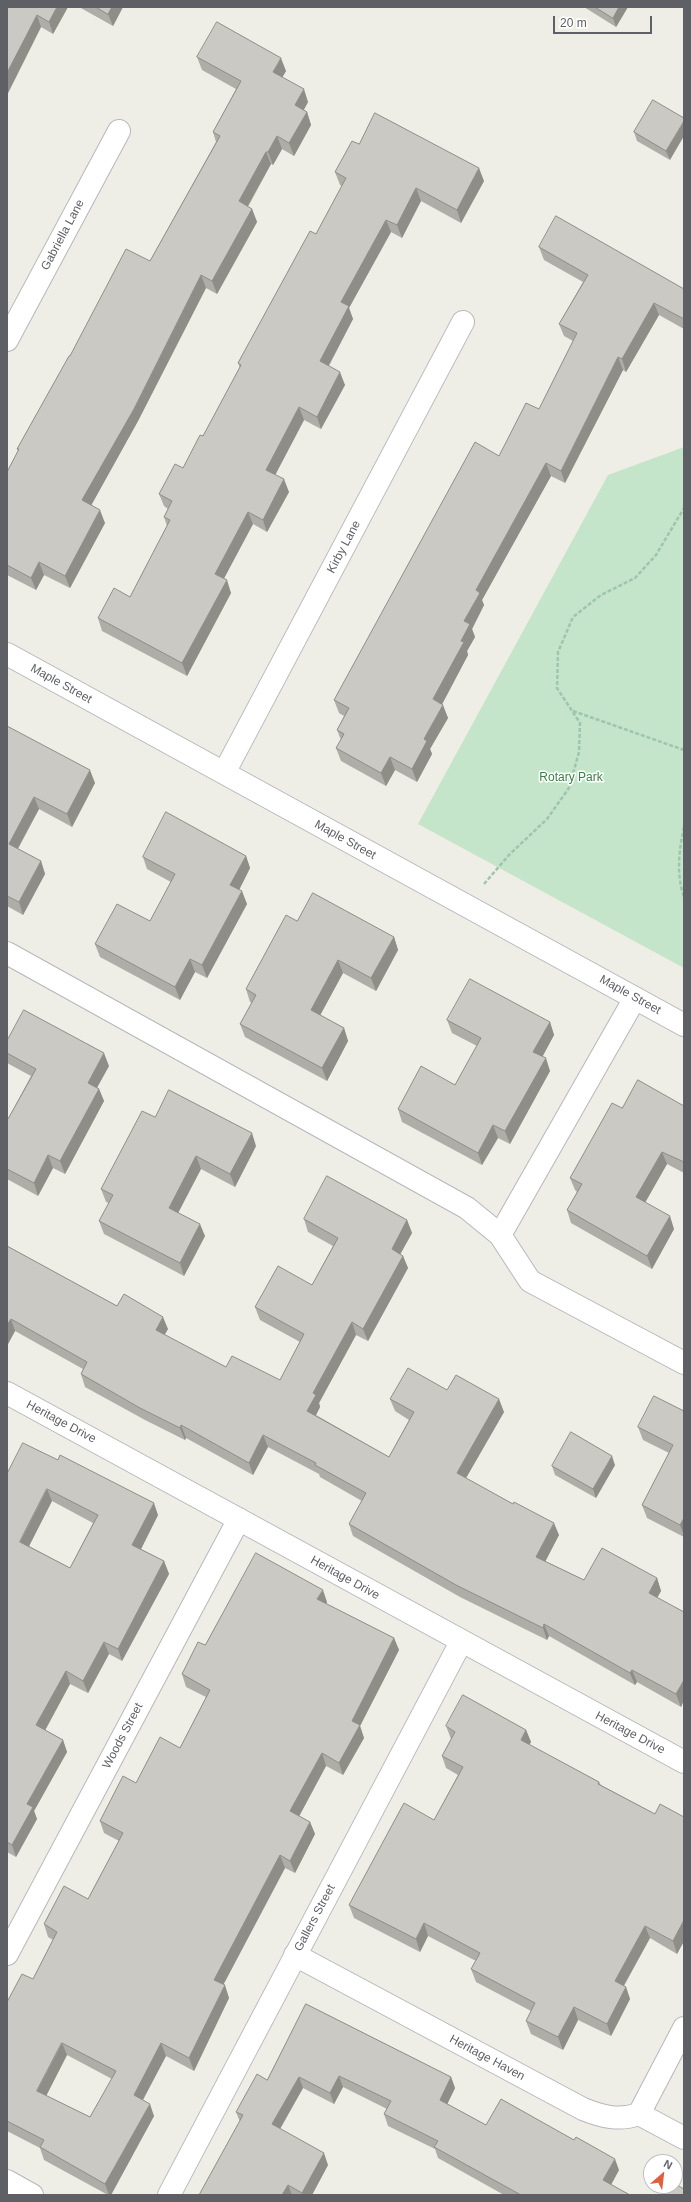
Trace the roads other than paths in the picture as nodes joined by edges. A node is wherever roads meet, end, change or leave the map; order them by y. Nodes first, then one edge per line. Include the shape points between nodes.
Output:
1 (119, 131) dead end
2 (463, 322) dead end
3 (7, 340) edge
4 (7, 654) edge
5 (224, 773) junction
6 (7, 953) edge
7 (635, 998) junction
8 (684, 1025) edge
9 (500, 1235) junction
10 (684, 1363) edge
11 (9, 1399) edge
12 (238, 1519) junction
13 (461, 1642) junction
14 (684, 1762) edge
15 (7, 1954) edge
16 (296, 1955) junction
17 (684, 2028) edge
18 (639, 2114) junction
19 (684, 2138) edge
20 (7, 2181) edge
21 (32, 2195) edge
22 (169, 2195) edge

1 - 3 street, Gabriella Lane
2 - 5 street, Kirby Lane
4 - 5 street, Maple Street
5 - 7 street, Maple Street
6 - 9 street via 467,1208
7 - 8 street, Maple Street
7 - 9 street
9 - 10 street via 530,1281
11 - 12 street, Heritage Drive
12 - 13 street, Heritage Drive
12 - 15 street, Woods Street
13 - 14 street, Heritage Drive
13 - 16 street, Gallers Street
16 - 18 street, Heritage Haven via 583,2109 611,2118 625,2119
16 - 22 street, Gallers Street
17 - 18 street
18 - 19 street
20 - 21 street

